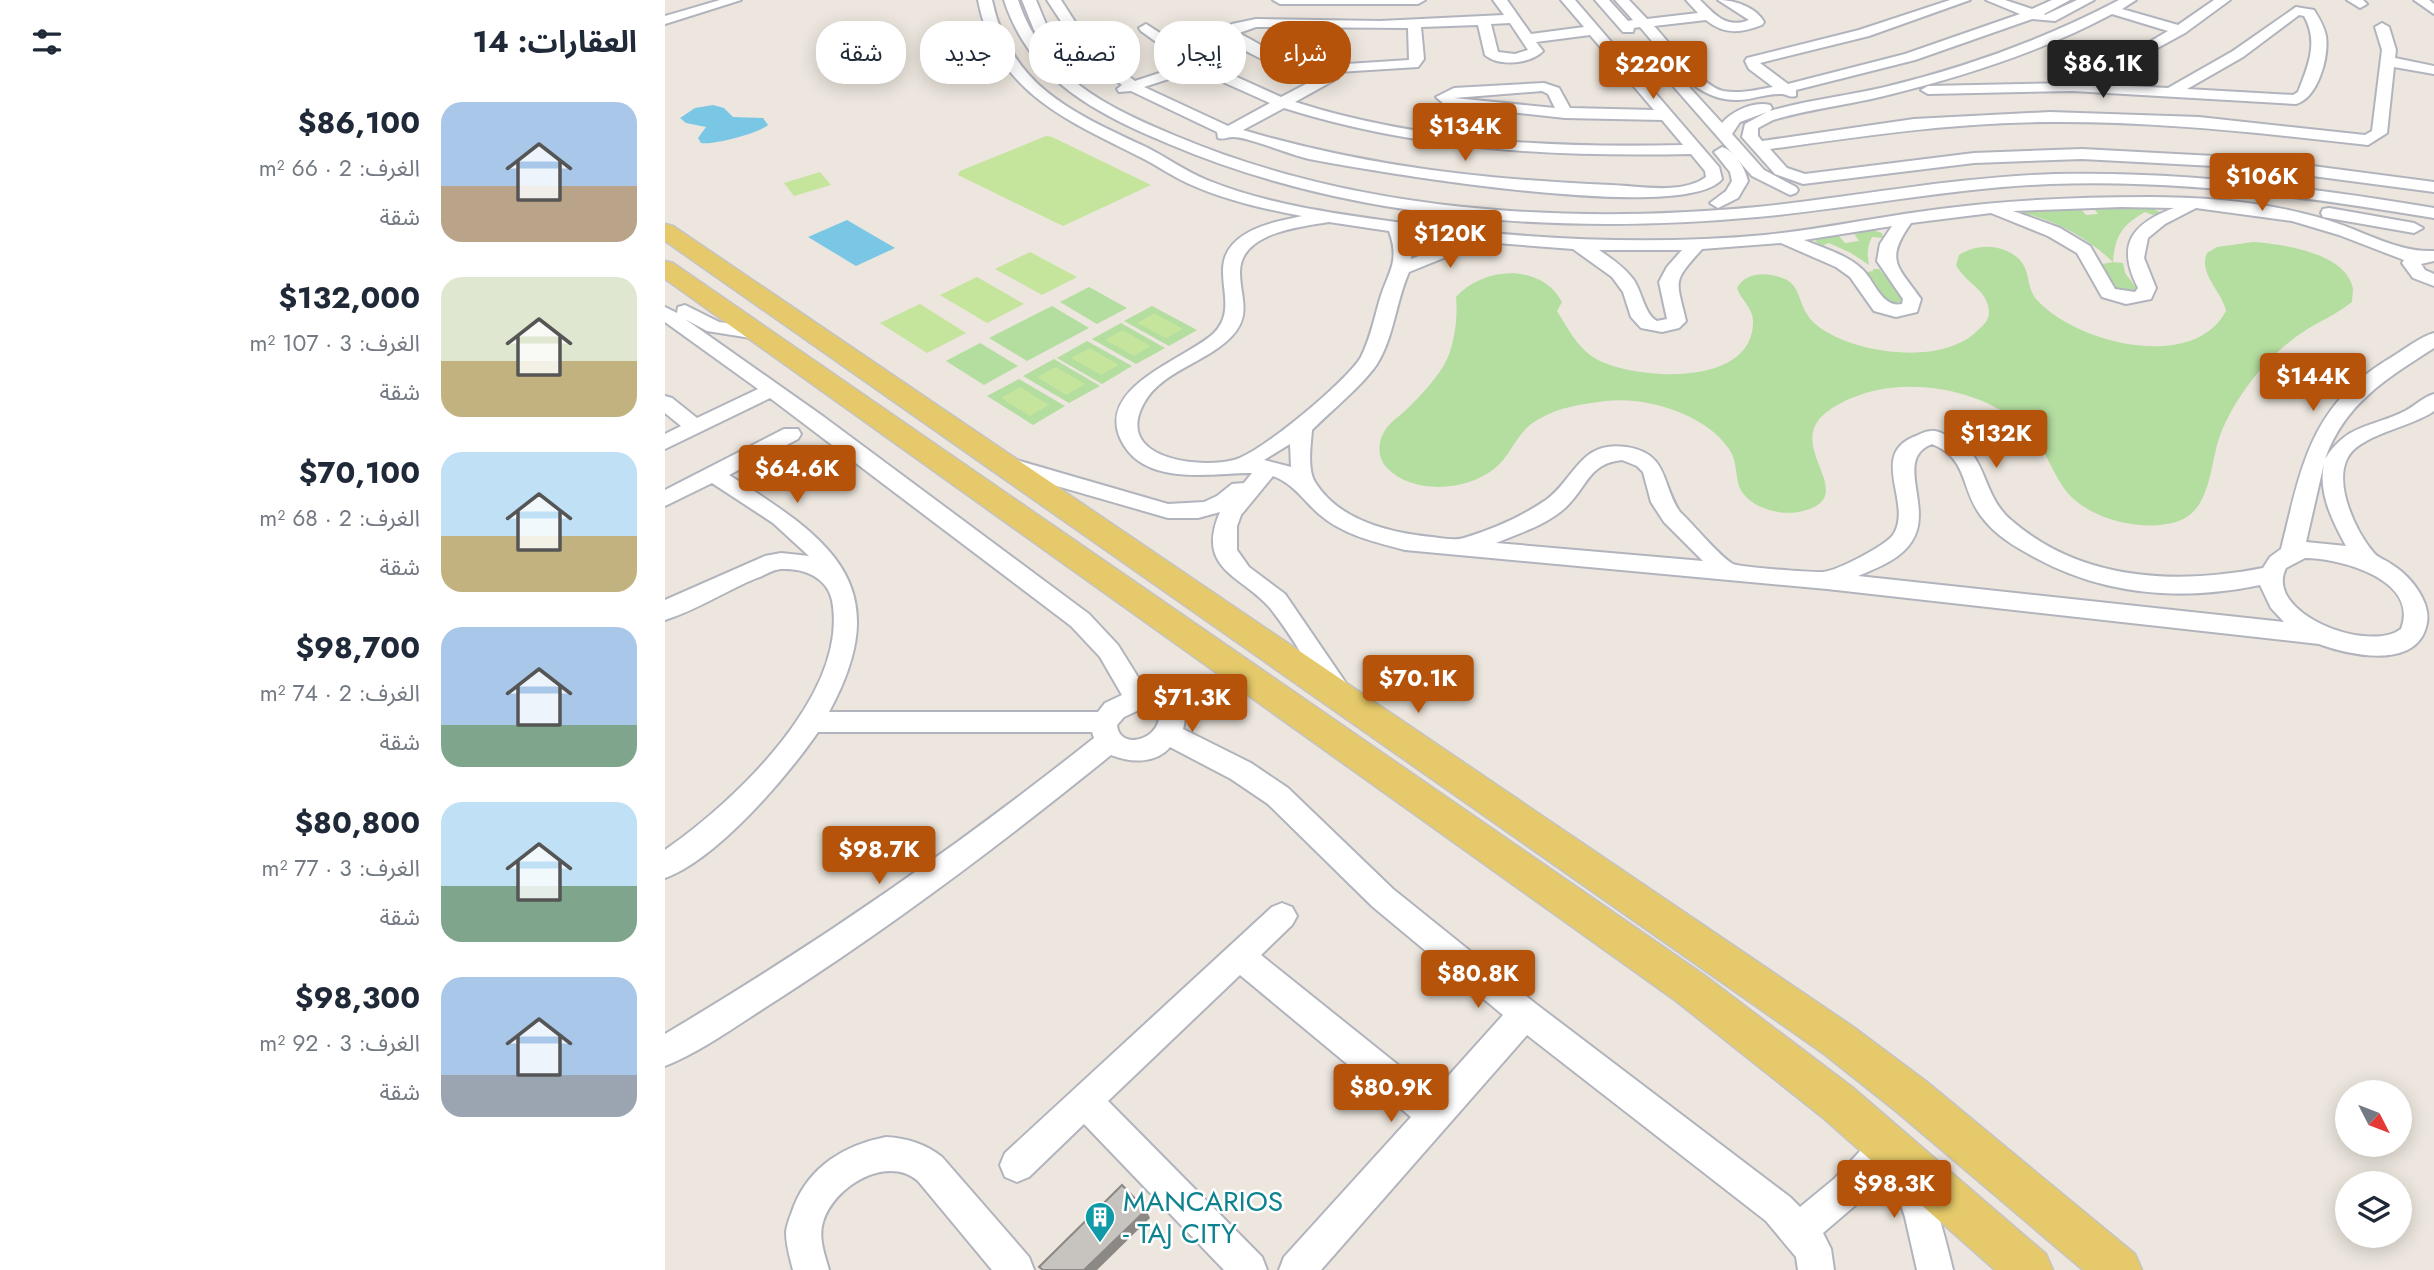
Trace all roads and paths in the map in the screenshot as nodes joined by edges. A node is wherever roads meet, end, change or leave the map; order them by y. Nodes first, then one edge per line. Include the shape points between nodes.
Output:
1 (734, 0) edge
2 (985, 0) edge
3 (1011, 0) edge
4 (1029, 0) edge
5 (1055, 0) edge
6 (1280, 0) edge
7 (1291, 0) edge
8 (1418, 0) edge
9 (1500, 0) edge
10 (1568, 0) edge
11 (1587, 0) edge
12 (1602, 0) edge
13 (1622, 0) edge
14 (1693, 0) edge
15 (1725, 0) edge
16 (1963, 0) edge
17 (1993, 0) edge
18 (2063, 0) edge
19 (2087, 0) edge
20 (2129, 0) edge
21 (2223, 0) edge
22 (2421, 0) edge
23 (698, 5) edge
24 (2110, 5) edge
25 (2434, 10) edge
26 (665, 13) edge
27 (2032, 14) junction
28 (1709, 16) junction
29 (1511, 19) junction
30 (665, 20) edge
31 (2047, 20) junction
32 (1279, 21) edge
33 (1484, 21) junction
34 (1643, 23) junction
35 (1260, 24) edge
36 (1351, 24) edge
37 (1414, 24) junction
38 (1624, 25) junction
39 (2382, 27) dead end
40 (1146, 28) dead end
41 (1594, 30) junction
42 (2180, 30) junction
43 (1154, 34) edge
44 (1527, 39) junction
45 (1624, 42) dead end
46 (1260, 50) edge
47 (2136, 54) dead end
48 (2387, 61) junction
49 (1351, 70) edge
50 (2434, 70) edge
51 (1958, 71) junction
52 (1154, 79) edge
53 (1661, 83) dead end
54 (1236, 84) edge
55 (1311, 84) edge
56 (1133, 86) junction
57 (1976, 87) junction
58 (2173, 91) junction
59 (1789, 92) junction
60 (1879, 93) junction
61 (1107, 99) junction
62 (1692, 99) junction
63 (1283, 102) junction
64 (1565, 113) junction
65 (1666, 115) junction
66 (1944, 122) junction
67 (1230, 131) junction
68 (1724, 134) junction
69 (1209, 142) junction
70 (1495, 145) junction
71 (1758, 146) junction
72 (1695, 149) junction
73 (2248, 151) junction
74 (1979, 165) junction
75 (2434, 187) edge
76 (1471, 190) junction
77 (1875, 191) junction
78 (1804, 195) junction
79 (2305, 200) junction
80 (2434, 202) edge
81 (1718, 203) junction
82 (2195, 205) junction
83 (1988, 209) junction
84 (1582, 211) junction
85 (2434, 213) edge
86 (1328, 216) junction
87 (1905, 220) junction
88 (1396, 228) junction
89 (665, 231) edge
90 (2424, 231) edge
91 (1485, 237) junction
92 (1782, 238) junction
93 (1578, 244) junction
94 (1697, 244) junction
95 (2423, 257) edge
96 (665, 268) edge
97 (1402, 269) junction
98 (2429, 279) edge
99 (2434, 295) edge
100 (665, 296) edge
101 (665, 313) edge
102 (757, 333) junction
103 (2434, 339) edge
104 (771, 390) junction
105 (2434, 400) edge
106 (665, 402) edge
107 (694, 427) junction
108 (1302, 428) junction
109 (791, 434) dead end
110 (665, 442) edge
111 (1006, 464) junction
112 (1256, 467) junction
113 (713, 474) junction
114 (1303, 482) junction
115 (665, 499) edge
116 (1229, 505) junction
117 (794, 530) junction
118 (1461, 548) junction
119 (2292, 553) junction
120 (776, 561) junction
121 (2367, 561) junction
122 (1729, 573) junction
123 (2271, 574) junction
124 (834, 575) junction
125 (1827, 581) junction
126 (2406, 588) junction
127 (2434, 597) edge
128 (665, 611) edge
129 (2321, 635) junction
130 (2422, 636) edge
131 (1342, 696) junction
132 (1138, 699) junction
133 (810, 722) junction
134 (1060, 722) junction
135 (1106, 732) junction
136 (1167, 733) junction
137 (1066, 776) junction
138 (665, 866) edge
139 (1282, 916) dead end
140 (1239, 956) junction
141 (1525, 1014) junction
142 (665, 1051) edge
143 (1085, 1101) junction
144 (1435, 1115) junction
145 (1895, 1152) junction
146 (1017, 1165) dead end
147 (1798, 1228) junction
148 (811, 1270) edge
149 (1016, 1270) edge
150 (1249, 1270) edge
151 (1297, 1270) edge
152 (1817, 1270) edge
153 (1935, 1270) edge
154 (2030, 1270) edge
155 (2119, 1270) edge

1 - 23 street
2 - 86 street via 1004,55 1040,94 1072,117 1209,187
3 - 61 street via 1022,31 1042,59 1072,86
4 - 61 street via 1054,48
5 - 56 street via 1079,43
6 - 7 street
7 - 8 street
7 - 32 street
9 - 29 street
10 - 41 street
11 - 45 street
12 - 38 street
13 - 34 street
14 - 28 street
15 - 28 street via 1757,22 1725,28
16 - 59 street via 1864,33 1752,61
17 - 27 street
18 - 27 street
19 - 31 street
20 - 24 street
21 - 42 street
22 - 25 street
23 - 26 street
23 - 30 street
24 - 42 street
24 - 51 street via 2043,41
24 - 68 street via 1967,60 1748,112 1731,122
27 - 31 street
27 - 59 street via 1923,54
28 - 34 street
29 - 33 street
29 - 44 street
31 - 59 street via 1929,62
33 - 37 street
33 - 44 street via 1495,57 1534,53
34 - 38 street
34 - 59 street via 1707,90 1735,96
35 - 46 street via 1231,32
36 - 37 street
37 - 49 street via 1417,59 1413,64
38 - 62 street
39 - 48 street via 2389,50
40 - 43 street
41 - 44 street
41 - 65 street
42 - 47 street
48 - 50 street
48 - 73 street via 2379,133 2374,138
51 - 57 street via 1963,82
51 - 60 street
52 - 56 street
53 - 81 street via 1738,172 1736,189
54 - 63 street
55 - 63 street
56 - 61 street
56 - 67 street
57 - 58 street
57 - 60 street
58 - 58 street via 2301,99 2321,41 2316,23 2301,10
59 - 62 street via 1741,104
60 - 71 street via 1760,119 1749,132
61 - 69 street
61 - 84 street via 1151,132 1293,180 1451,207
62 - 68 street
63 - 67 street
63 - 70 street via 1381,128
64 - 64 street via 1447,102 1443,97 1454,92 1544,87 1554,91
64 - 65 street
65 - 72 street
66 - 71 street
66 - 73 street via 2075,117
66 - 74 street
67 - 69 street
67 - 76 street
68 - 78 street via 1764,178
69 - 76 street via 1334,177
70 - 72 street via 1595,151
70 - 76 street
71 - 74 street via 1781,171 1812,180 1896,166
72 - 76 street via 1714,174 1711,183 1697,188
73 - 74 street via 2122,169
73 - 75 street
73 - 80 street via 2356,188
74 - 77 street
76 - 84 street
77 - 78 street
77 - 79 street via 2056,179 2228,184
77 - 84 street via 1725,214
78 - 81 street
79 - 85 street
79 - 90 street
81 - 84 street
82 - 83 street via 2095,202
82 - 83 street via 2161,219 2138,240 2135,268 2147,288 2145,295 2135,299 2108,293 2084,250 2068,239
82 - 95 street via 2234,206 2320,222
83 - 87 street
86 - 88 street
86 - 112 street via 1267,231 1240,248 1230,270 1239,305 1228,329 1207,349 1149,385 1130,410 1127,429 1131,442 1160,464 1198,469
87 - 92 street
87 - 92 street via 1884,258 1912,299 1904,311 1881,307 1842,262
88 - 91 street
88 - 97 street via 1403,246
89 - 111 main road
90 - 95 street
91 - 93 street
91 - 97 street
92 - 94 street
93 - 94 street
93 - 94 street via 1624,278 1637,299 1640,317 1661,327 1677,321 1668,282
95 - 98 street via 2411,267
96 - 102 main road
97 - 108 street via 1368,362
98 - 99 street
100 - 102 street via 705,324
101 - 104 street
102 - 145 main road via 1690,989
103 - 119 street via 2377,375 2347,400 2335,418 2312,460
104 - 107 street
104 - 132 street via 1080,620 1109,651
105 - 121 street via 2408,418 2347,442 2335,458 2333,490 2342,520
106 - 107 street
107 - 110 street
108 - 112 street
108 - 114 street
109 - 113 street
111 - 116 street via 1168,511
111 - 131 main road
112 - 114 street
112 - 116 street
113 - 115 street
113 - 117 street
114 - 118 street via 1329,511 1351,525 1405,542
116 - 131 street via 1224,538 1231,562 1277,600
117 - 120 street via 793,544
117 - 124 street via 819,549
118 - 122 street
118 - 122 street via 1532,520 1558,502 1590,463 1601,456 1624,453 1645,461 1672,517
119 - 121 street via 2335,551
119 - 123 street via 2282,558
120 - 124 street via 819,566
120 - 128 street
121 - 126 street
122 - 125 street
123 - 125 street via 2231,584 2184,588 2085,573 2018,538 1991,515 1969,459 1958,448 1932,437 1911,444 1905,452 1902,469 1912,523 1902,540
123 - 129 street via 2282,606
124 - 133 street via 843,590 844,635 835,673
125 - 129 street
126 - 127 street
126 - 130 street via 2419,609
129 - 130 street via 2372,647
131 - 155 main road via 1838,1040
132 - 135 street via 1112,712
132 - 136 street via 1164,703 1171,711
133 - 134 street
133 - 138 street via 783,759 739,805
134 - 135 street
134 - 137 street via 1076,745 1075,760
135 - 136 street via 1117,748 1130,751 1151,746
135 - 137 street
136 - 141 street via 1278,796 1383,898
137 - 142 street via 907,897 812,962
139 - 140 street
140 - 143 street
140 - 144 street
141 - 144 street
141 - 147 street
143 - 146 street
143 - 150 street
144 - 151 street
145 - 147 street
145 - 153 street via 1923,1217
145 - 154 main road
147 - 152 street via 1813,1249
148 - 149 street via 803,1241 813,1204 842,1172 860,1161 897,1153 924,1164

